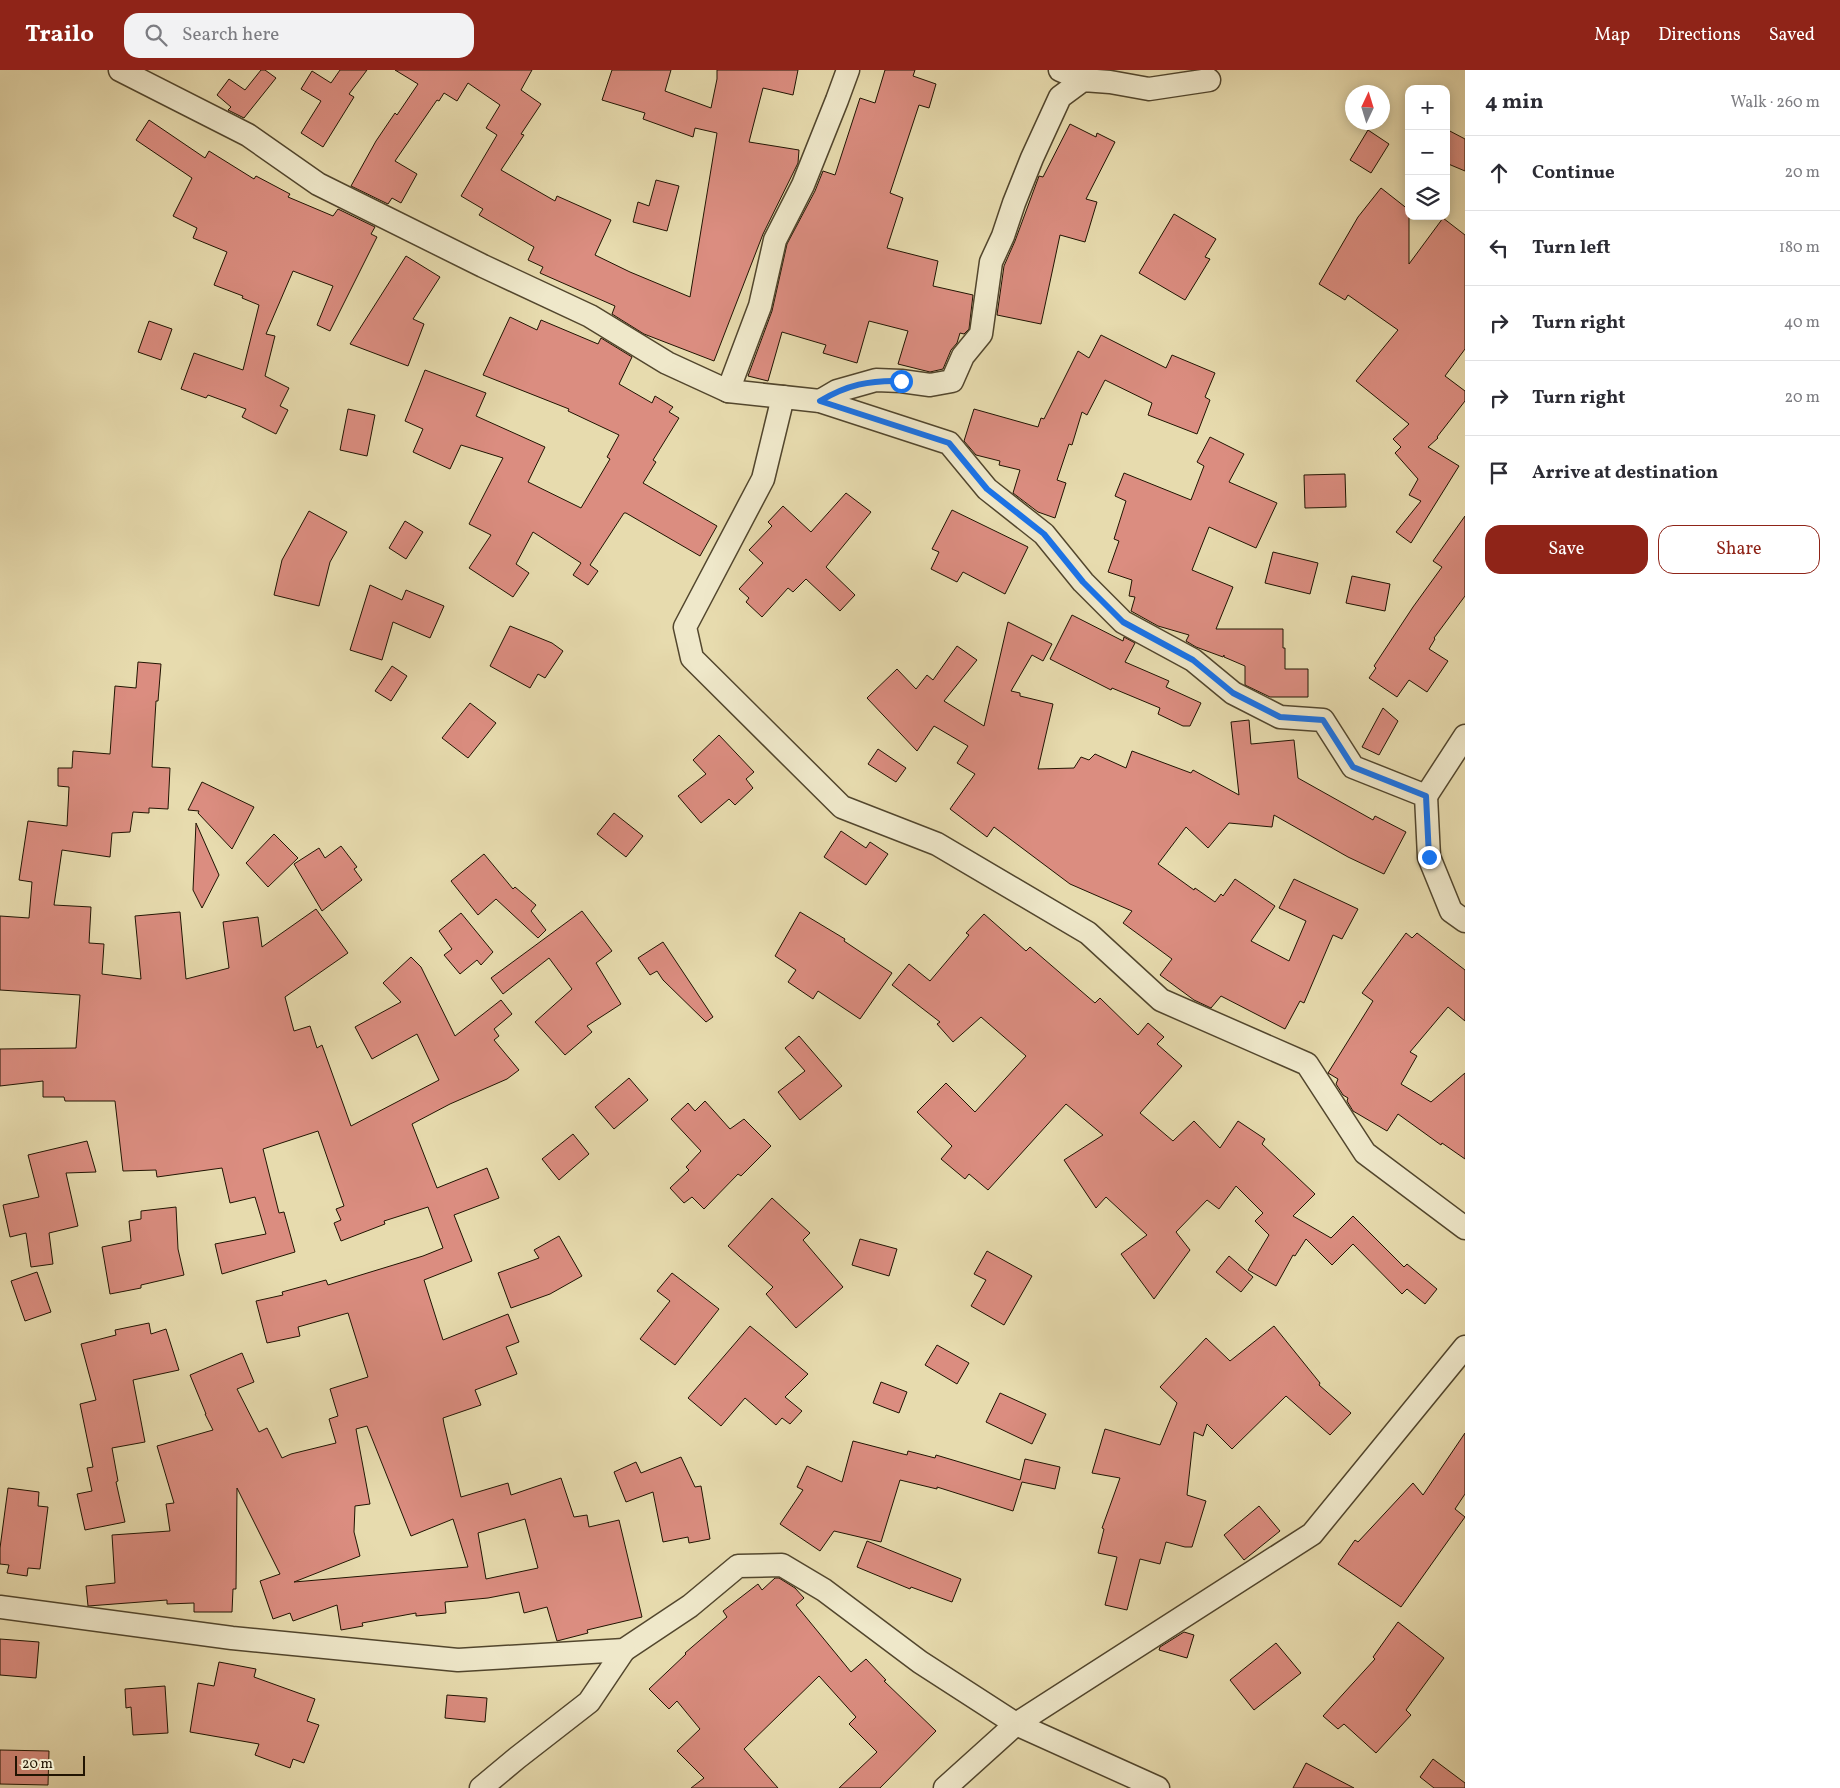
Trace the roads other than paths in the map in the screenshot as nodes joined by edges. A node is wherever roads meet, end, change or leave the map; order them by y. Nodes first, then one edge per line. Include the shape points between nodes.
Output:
1 (120, 70) edge
2 (848, 70) edge
3 (1060, 70) edge
4 (1083, 80) junction
5 (1209, 80) dead end
6 (728, 392) junction
7 (784, 397) junction
8 (820, 401) junction
9 (1465, 736) edge
10 (1426, 796) junction
11 (1465, 921) edge
12 (1465, 1228) edge
13 (1465, 1347) edge
14 (0, 1607) edge
15 (624, 1650) junction
16 (1016, 1724) junction
17 (481, 1788) edge
18 (946, 1788) edge
19 (1158, 1788) edge

1 - 6 street via 248,136 318,184 590,316 667,363
2 - 6 street via 803,185 776,240 760,306
3 - 4 street
4 - 5 street via 1149,89
4 - 8 street via 1060,97 1032,158 990,262 981,334 963,356 952,382 930,385 876,380 837,391
6 - 7 street
7 - 8 street
7 - 12 street via 763,480 685,627 692,658 842,807 937,844 1088,933 1160,1000 1307,1064 1365,1153
8 - 10 street via 949,443 987,489 1044,534 1083,582 1123,622 1193,660 1233,693 1280,717 1323,720 1353,767
9 - 10 street
10 - 11 street via 1429,857 1451,911
13 - 16 street via 1312,1534
14 - 15 street via 232,1638 458,1660
15 - 16 street via 690,1606 738,1566 782,1565 824,1590 920,1662
15 - 17 street via 589,1702
16 - 18 street
16 - 19 street

